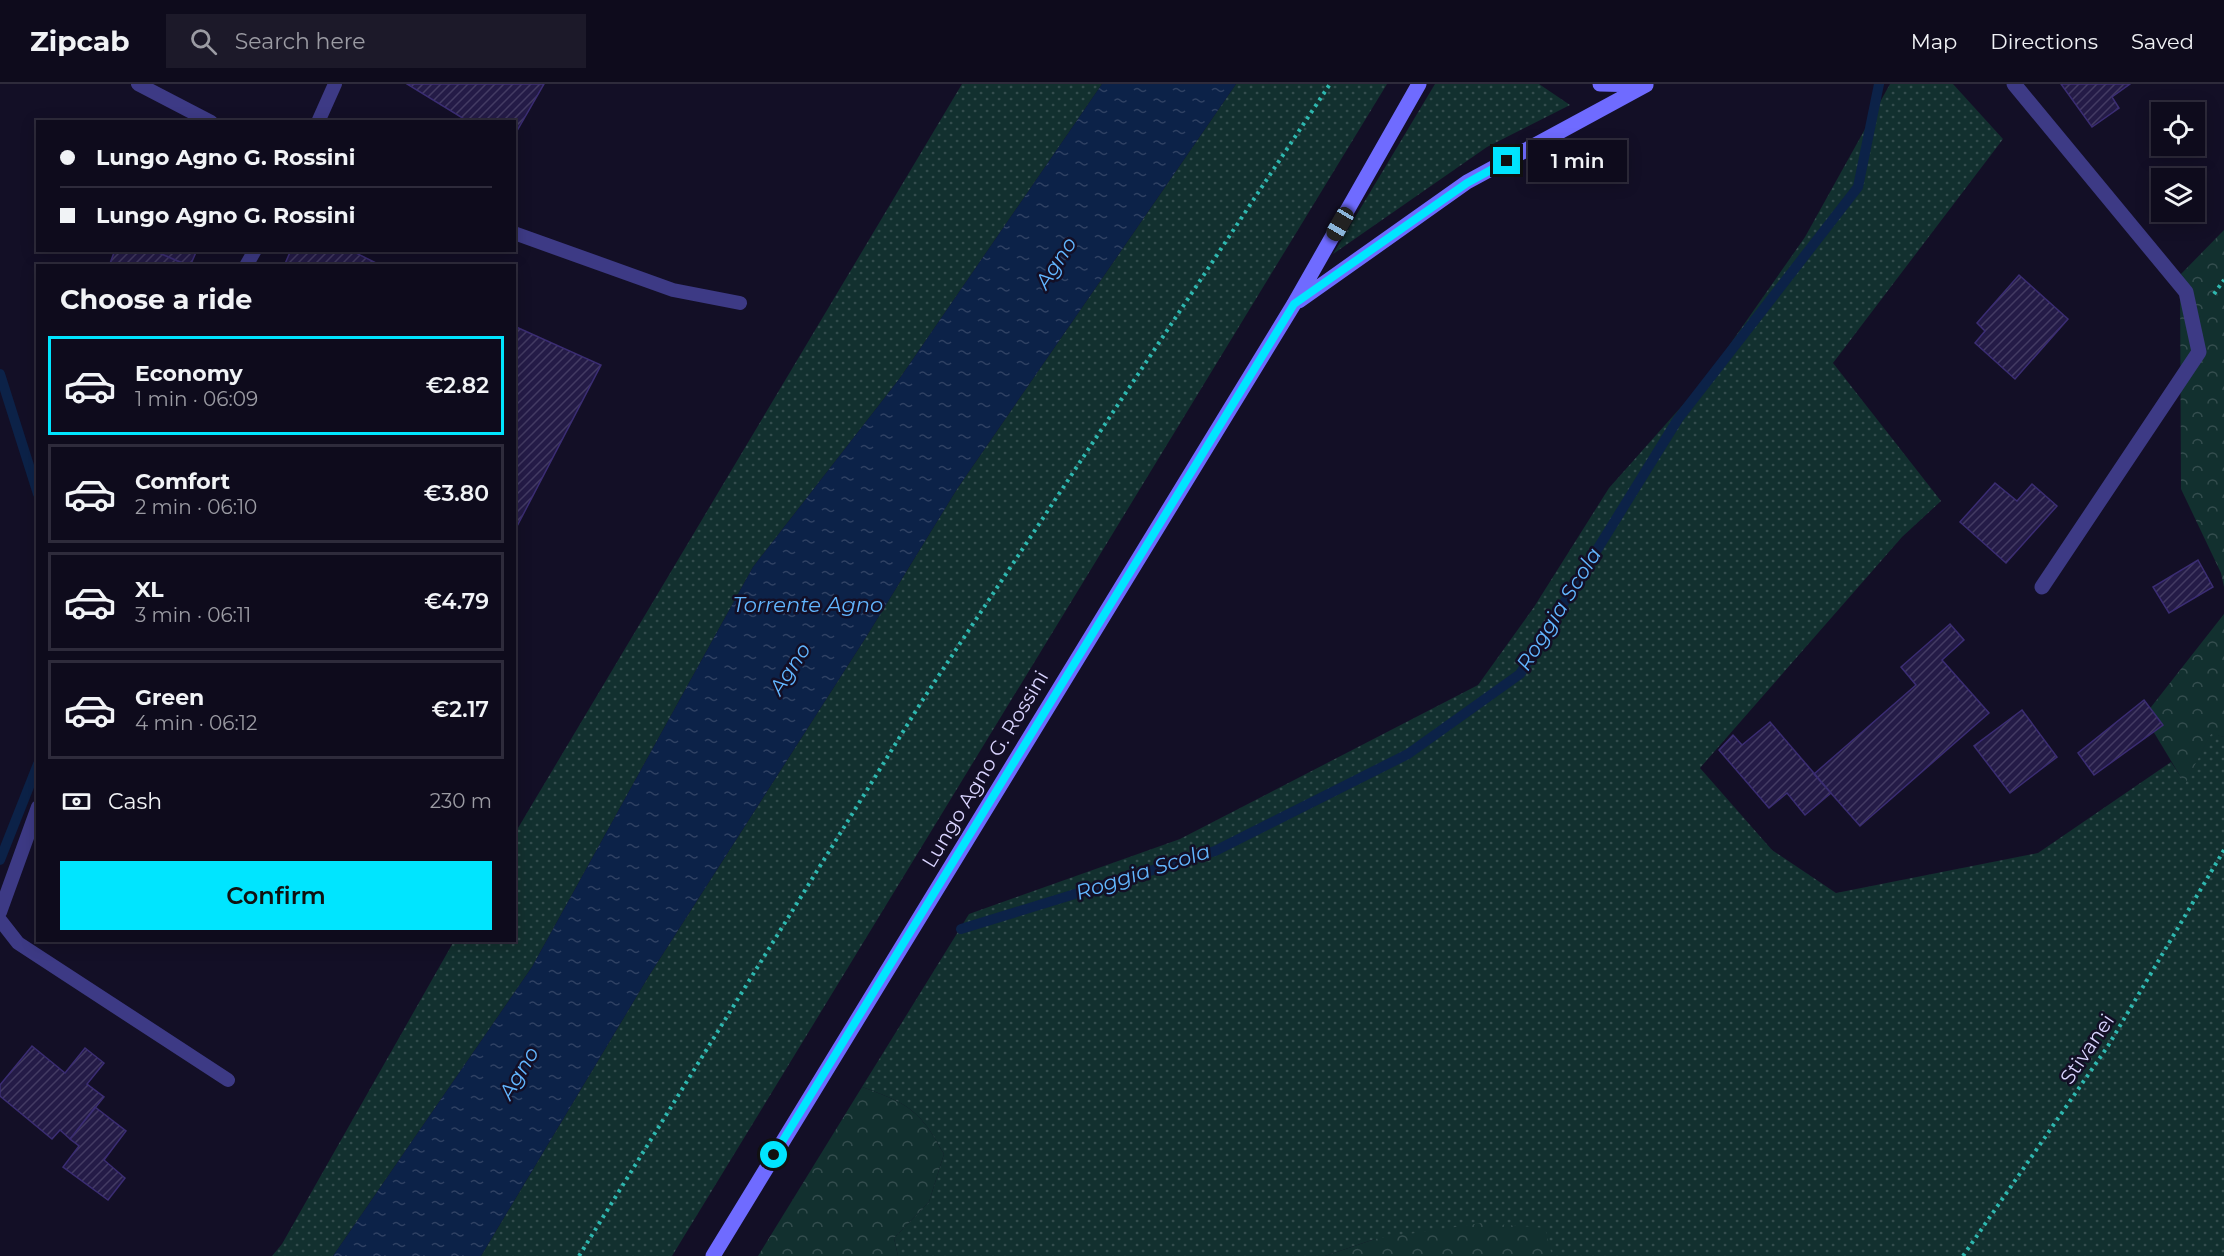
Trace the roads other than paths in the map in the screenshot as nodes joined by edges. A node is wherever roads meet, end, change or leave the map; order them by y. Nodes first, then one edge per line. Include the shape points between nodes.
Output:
1 (138, 84) edge
2 (334, 84) edge
3 (1419, 84) edge
4 (1600, 84) edge
5 (1647, 84) edge
6 (2014, 84) edge
7 (207, 120) edge
8 (319, 120) edge
9 (516, 233) edge
10 (740, 303) dead end
11 (1294, 304) junction
12 (2042, 587) dead end
13 (36, 813) edge
14 (0, 912) edge
15 (0, 920) edge
16 (228, 1080) dead end
17 (713, 1256) edge

1 - 7 lane
2 - 8 lane
3 - 11 main road, Lungo Agno G. Rossini
4 - 5 main road, Lungo Agno G. Rossini
5 - 11 main road, Lungo Agno G. Rossini via 1467,183
6 - 12 street via 2186,292 2199,352
9 - 10 lane via 673,290
11 - 17 main road, Lungo Agno G. Rossini
13 - 14 lane
15 - 16 lane via 18,944

